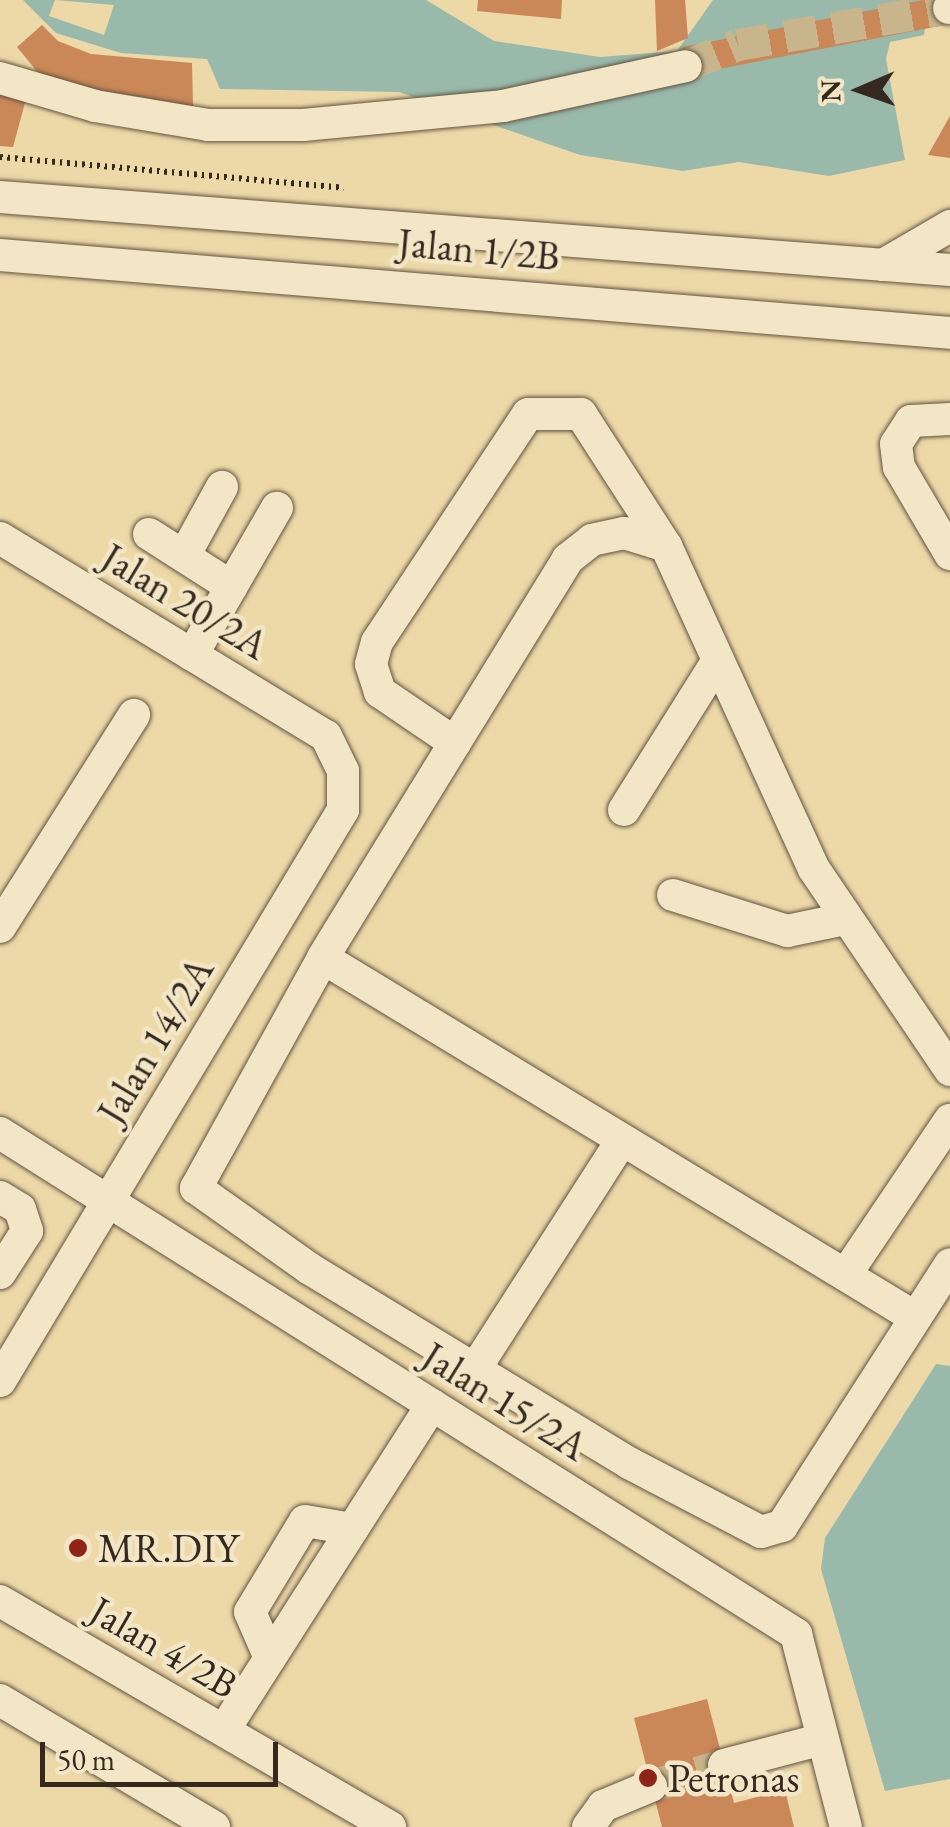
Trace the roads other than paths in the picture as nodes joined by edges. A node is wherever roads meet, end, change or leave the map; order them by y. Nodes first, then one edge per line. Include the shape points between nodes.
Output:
1 (686, 66) tunnel mouth
2 (0, 78) edge
3 (0, 197) edge
4 (950, 226) edge
5 (0, 256) edge
6 (883, 265) junction
7 (950, 270) edge
8 (950, 333) edge
9 (950, 418) edge
10 (222, 487) dead end
11 (276, 508) dead end
12 (149, 534) dead end
13 (0, 538) edge
14 (666, 546) junction
15 (950, 554) edge
16 (184, 556) junction
17 (232, 587) junction
18 (192, 656) junction
19 (717, 662) junction
20 (134, 715) dead end
21 (326, 736) joint
22 (455, 743) junction
23 (624, 810) dead end
24 (673, 895) dead end
25 (845, 918) junction
26 (0, 927) edge
27 (323, 958) junction
28 (950, 1070) edge
29 (950, 1120) edge
30 (0, 1132) edge
31 (622, 1140) junction
32 (0, 1197) edge
33 (108, 1201) junction
34 (950, 1264) edge
35 (310, 1269) junction
36 (0, 1274) edge
37 (846, 1274) junction
38 (288, 1314) junction
39 (912, 1316) junction
40 (476, 1369) junction
41 (0, 1381) edge
42 (432, 1405) junction
43 (629, 1463) junction
44 (598, 1510) junction
45 (352, 1529) junction
46 (0, 1601) edge
47 (270, 1658) junction
48 (0, 1700) edge
49 (224, 1730) junction
50 (824, 1739) junction
51 (724, 1765) tunnel mouth
52 (652, 1786) tunnel mouth
53 (214, 1827) edge
54 (390, 1827) edge
55 (588, 1827) edge
56 (846, 1827) edge

1 - 2 street via 595,89 401,120 208,124 95,106
3 - 6 street, Jalan 1/2B
4 - 6 street
5 - 8 street, Jalan 1/2B
6 - 7 street, Jalan 1/2B
9 - 15 street via 911,421 896,444 899,467
10 - 16 street
11 - 17 street
12 - 16 street
13 - 18 street, Jalan 20/2A
14 - 19 street
14 - 22 street via 624,533 592,540 568,558
14 - 22 street via 581,414 528,414 377,642 370,664 380,692
16 - 17 street
17 - 18 street
18 - 21 street, Jalan 20/2A
19 - 23 street
19 - 25 street via 814,869
20 - 26 street
21 - 33 street, Jalan 14/2A via 343,770 343,810
22 - 27 street
24 - 25 street via 787,931
25 - 28 street
27 - 31 street
27 - 35 street via 196,1188
29 - 37 street
30 - 33 street, Jalan 15/2A
31 - 37 street
31 - 40 street
32 - 36 street via 20,1209 27,1231
33 - 38 street, Jalan 15/2A
33 - 41 street, Jalan 14/2A
34 - 39 street
35 - 38 street
35 - 40 street
37 - 39 street
38 - 42 street, Jalan 15/2A
39 - 43 street via 782,1526 761,1532 743,1527
40 - 43 street
42 - 44 street, Jalan 15/2A
42 - 45 street
43 - 44 street
44 - 50 street, Jalan 15/2A via 796,1634
45 - 47 street
45 - 47 street via 304,1521 250,1612
46 - 49 street, Jalan 4/2B
47 - 49 street
48 - 53 street
49 - 54 street, Jalan 4/2B
50 - 51 street
50 - 56 street, Jalan 15/2A
52 - 55 street via 602,1806

